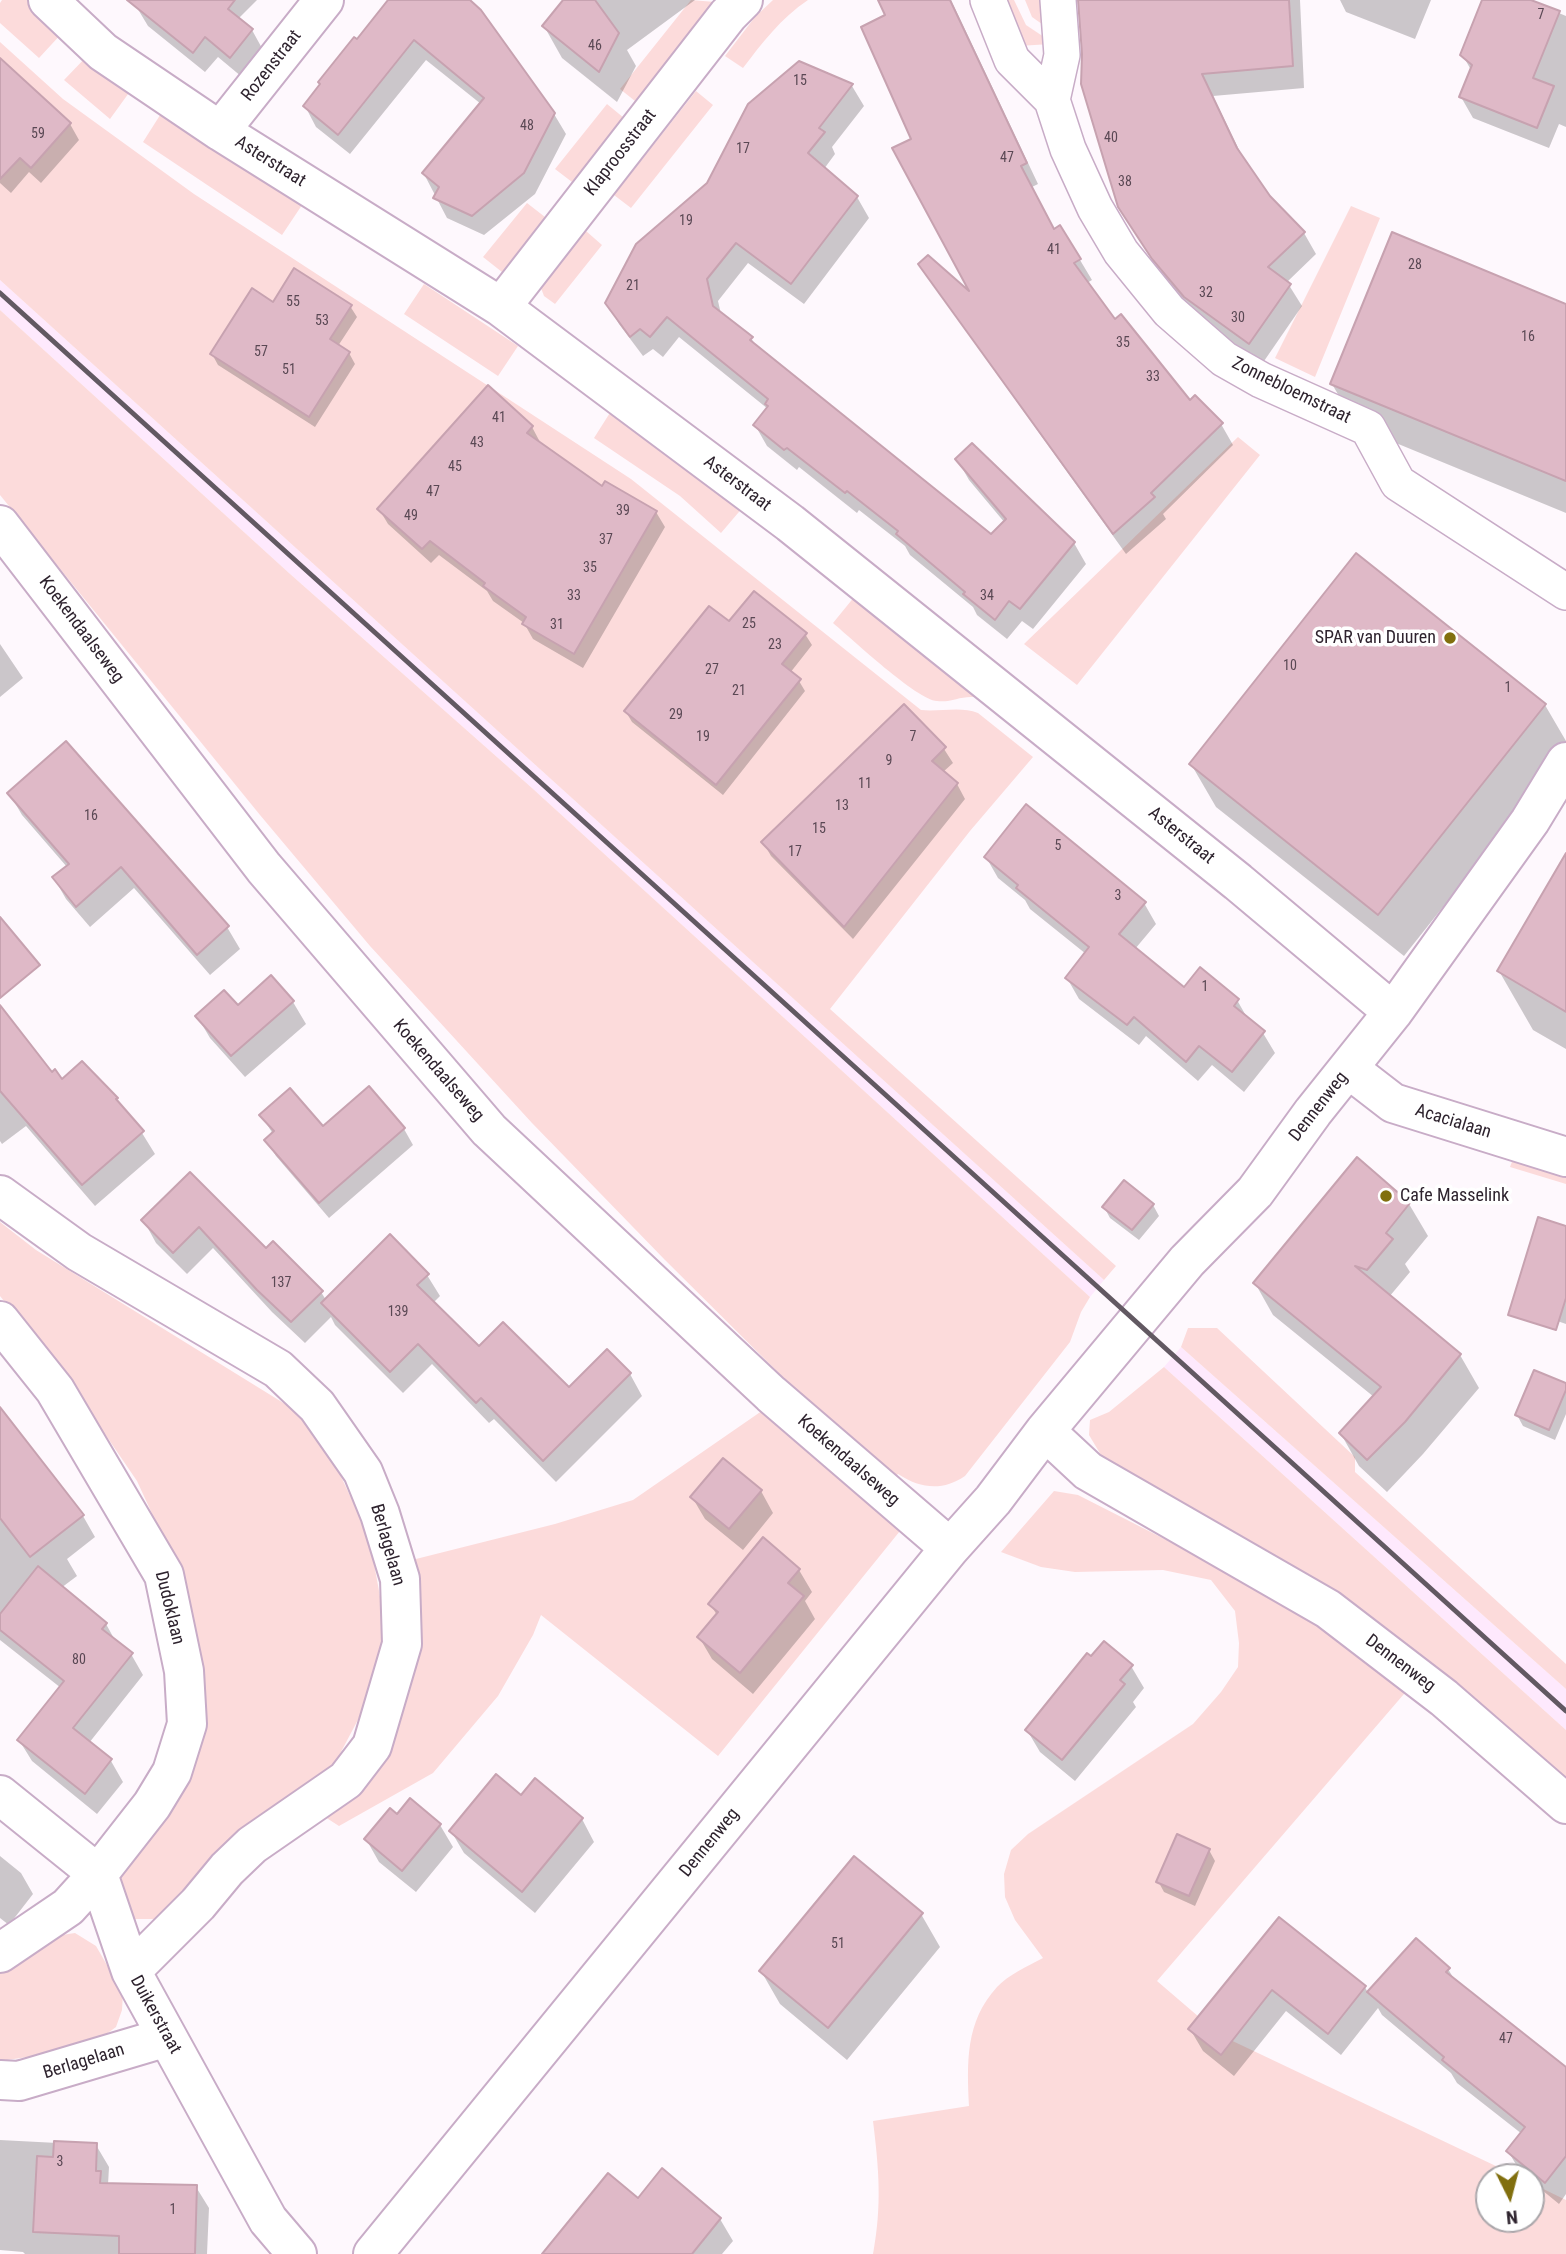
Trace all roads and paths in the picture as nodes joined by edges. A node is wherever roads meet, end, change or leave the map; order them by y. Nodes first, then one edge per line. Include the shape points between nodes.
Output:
1 (48, 0) edge
2 (324, 0) edge
3 (743, 0) edge
4 (988, 0) edge
5 (1058, 0) edge
6 (1052, 100) junction
7 (220, 131) junction
8 (501, 307) junction
9 (0, 524) edge
10 (1566, 592) edge
11 (1566, 762) edge
12 (1393, 1012) junction
13 (1349, 1069) junction
14 (1566, 1157) edge
15 (0, 1195) edge
16 (0, 1321) edge
17 (1045, 1431) junction
18 (950, 1548) junction
19 (0, 1795) edge
20 (1566, 1804) edge
21 (98, 1874) junction
22 (0, 1953) edge
23 (131, 1971) junction
24 (167, 2037) junction
25 (0, 2080) edge
26 (297, 2254) edge
27 (373, 2254) edge

1 - 7 street, Asterstraat via 103,52
2 - 7 street, Rozenstraat
3 - 8 street, Klaproosstraat
4 - 6 street, Zonnebloemstraat via 1013,60
5 - 6 street via 1062,55
6 - 10 street, Zonnebloemstraat via 1095,208 1121,251 1170,311 1224,359 1368,428 1398,483
7 - 8 street, Asterstraat
8 - 12 street, Asterstraat via 800,532 1238,882
9 - 18 street, Koekendaalseweg via 264,868 489,1130 771,1394
11 - 12 street, Dennenweg via 1530,821
12 - 13 street, Dennenweg
13 - 14 street, Acacialaan via 1393,1103
13 - 17 street, Dennenweg via 1255,1192 1187,1261
15 - 23 street, Berlagelaan via 79,1252 278,1369 317,1406 363,1472 400,1579 402,1644 372,1746 346,1780 252,1845
16 - 21 street, Dudoklaan via 55,1390 164,1575 184,1671 187,1724 172,1772
17 - 18 street, Dennenweg
17 - 20 street, Dennenweg via 1088,1471 1328,1609 1444,1698
18 - 27 street, Dennenweg
19 - 21 street
21 - 22 street, Dudoklaan via 68,1907
21 - 23 street, Duikerstraat
23 - 24 street, Duikerstraat
24 - 25 street, Berlagelaan via 19,2081
24 - 26 street, Duikerstraat via 268,2221

